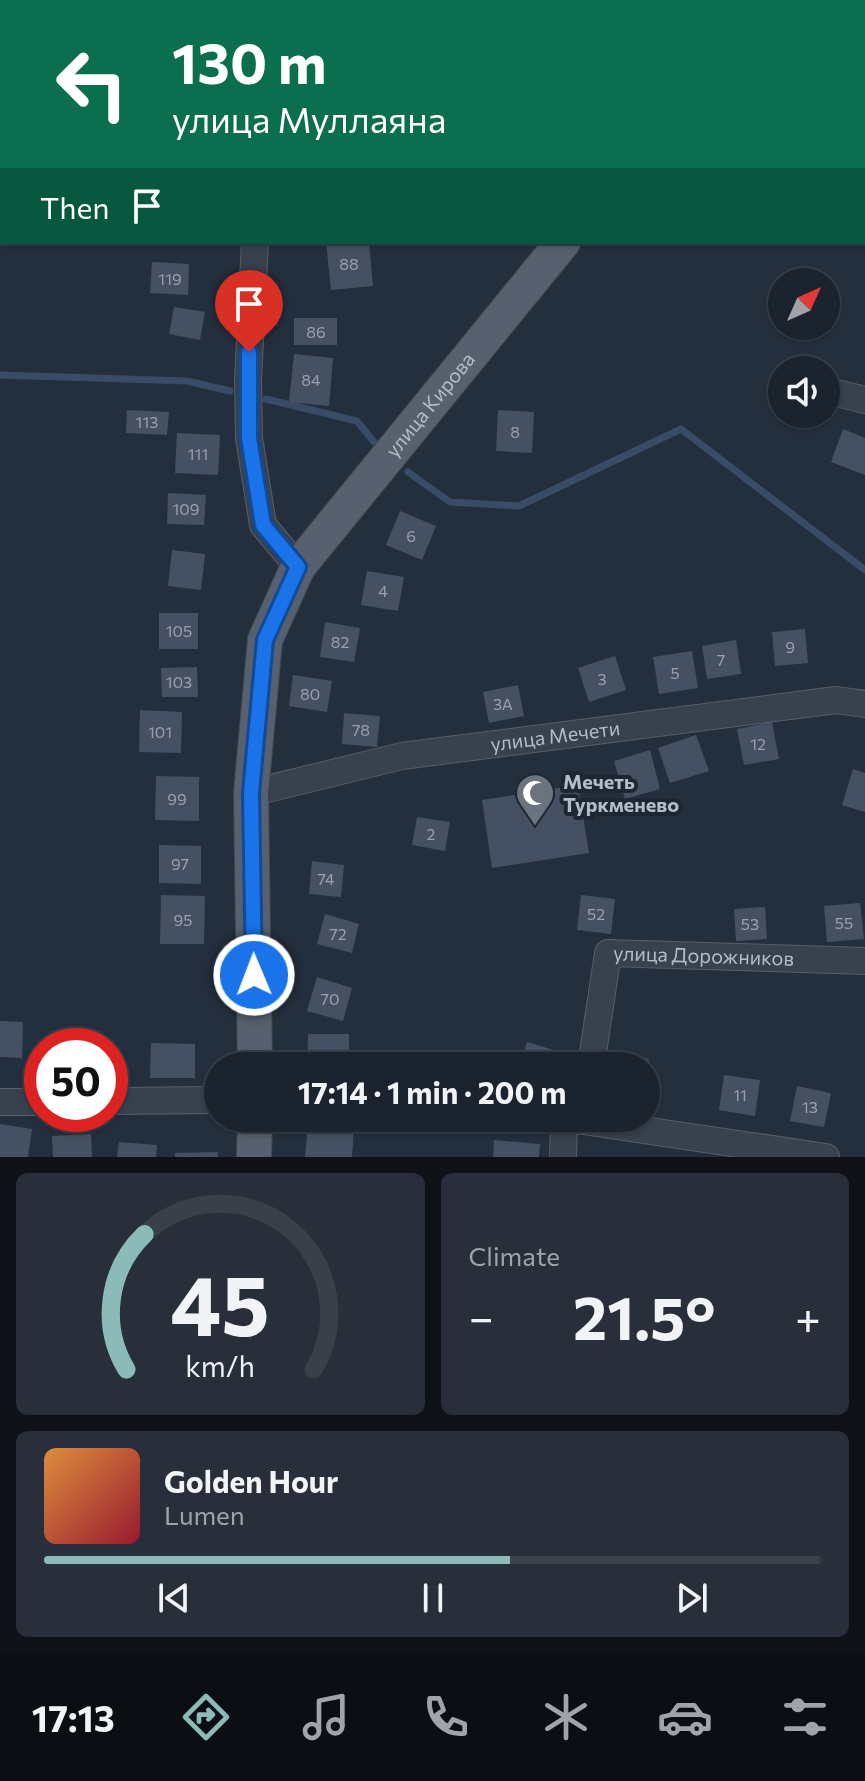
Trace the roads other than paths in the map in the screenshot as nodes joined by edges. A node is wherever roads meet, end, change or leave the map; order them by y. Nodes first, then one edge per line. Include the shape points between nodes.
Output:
1 (255, 244) edge
2 (561, 244) edge
3 (840, 394) edge
4 (865, 400) edge
5 (298, 567) junction
6 (865, 704) edge
7 (251, 793) junction
8 (865, 961) edge
9 (255, 1052) edge
10 (593, 1052) edge
11 (204, 1100) edge
12 (128, 1101) edge
13 (0, 1102) edge
14 (24, 1102) edge
15 (255, 1132) edge
16 (566, 1132) edge
17 (656, 1132) edge
18 (254, 1157) edge
19 (563, 1157) edge
20 (826, 1157) edge

1 - 5 street via 249,438 263,525
2 - 5 main road, улица Кирова
3 - 4 street
5 - 7 main road, улица Кирова via 265,640
6 - 7 street, улица Мечети via 836,700 402,756
7 - 9 main road, улица Кирова
8 - 10 street, улица Дорожников via 608,953
11 - 12 street
13 - 14 street
15 - 18 main road
16 - 19 street
17 - 20 street

